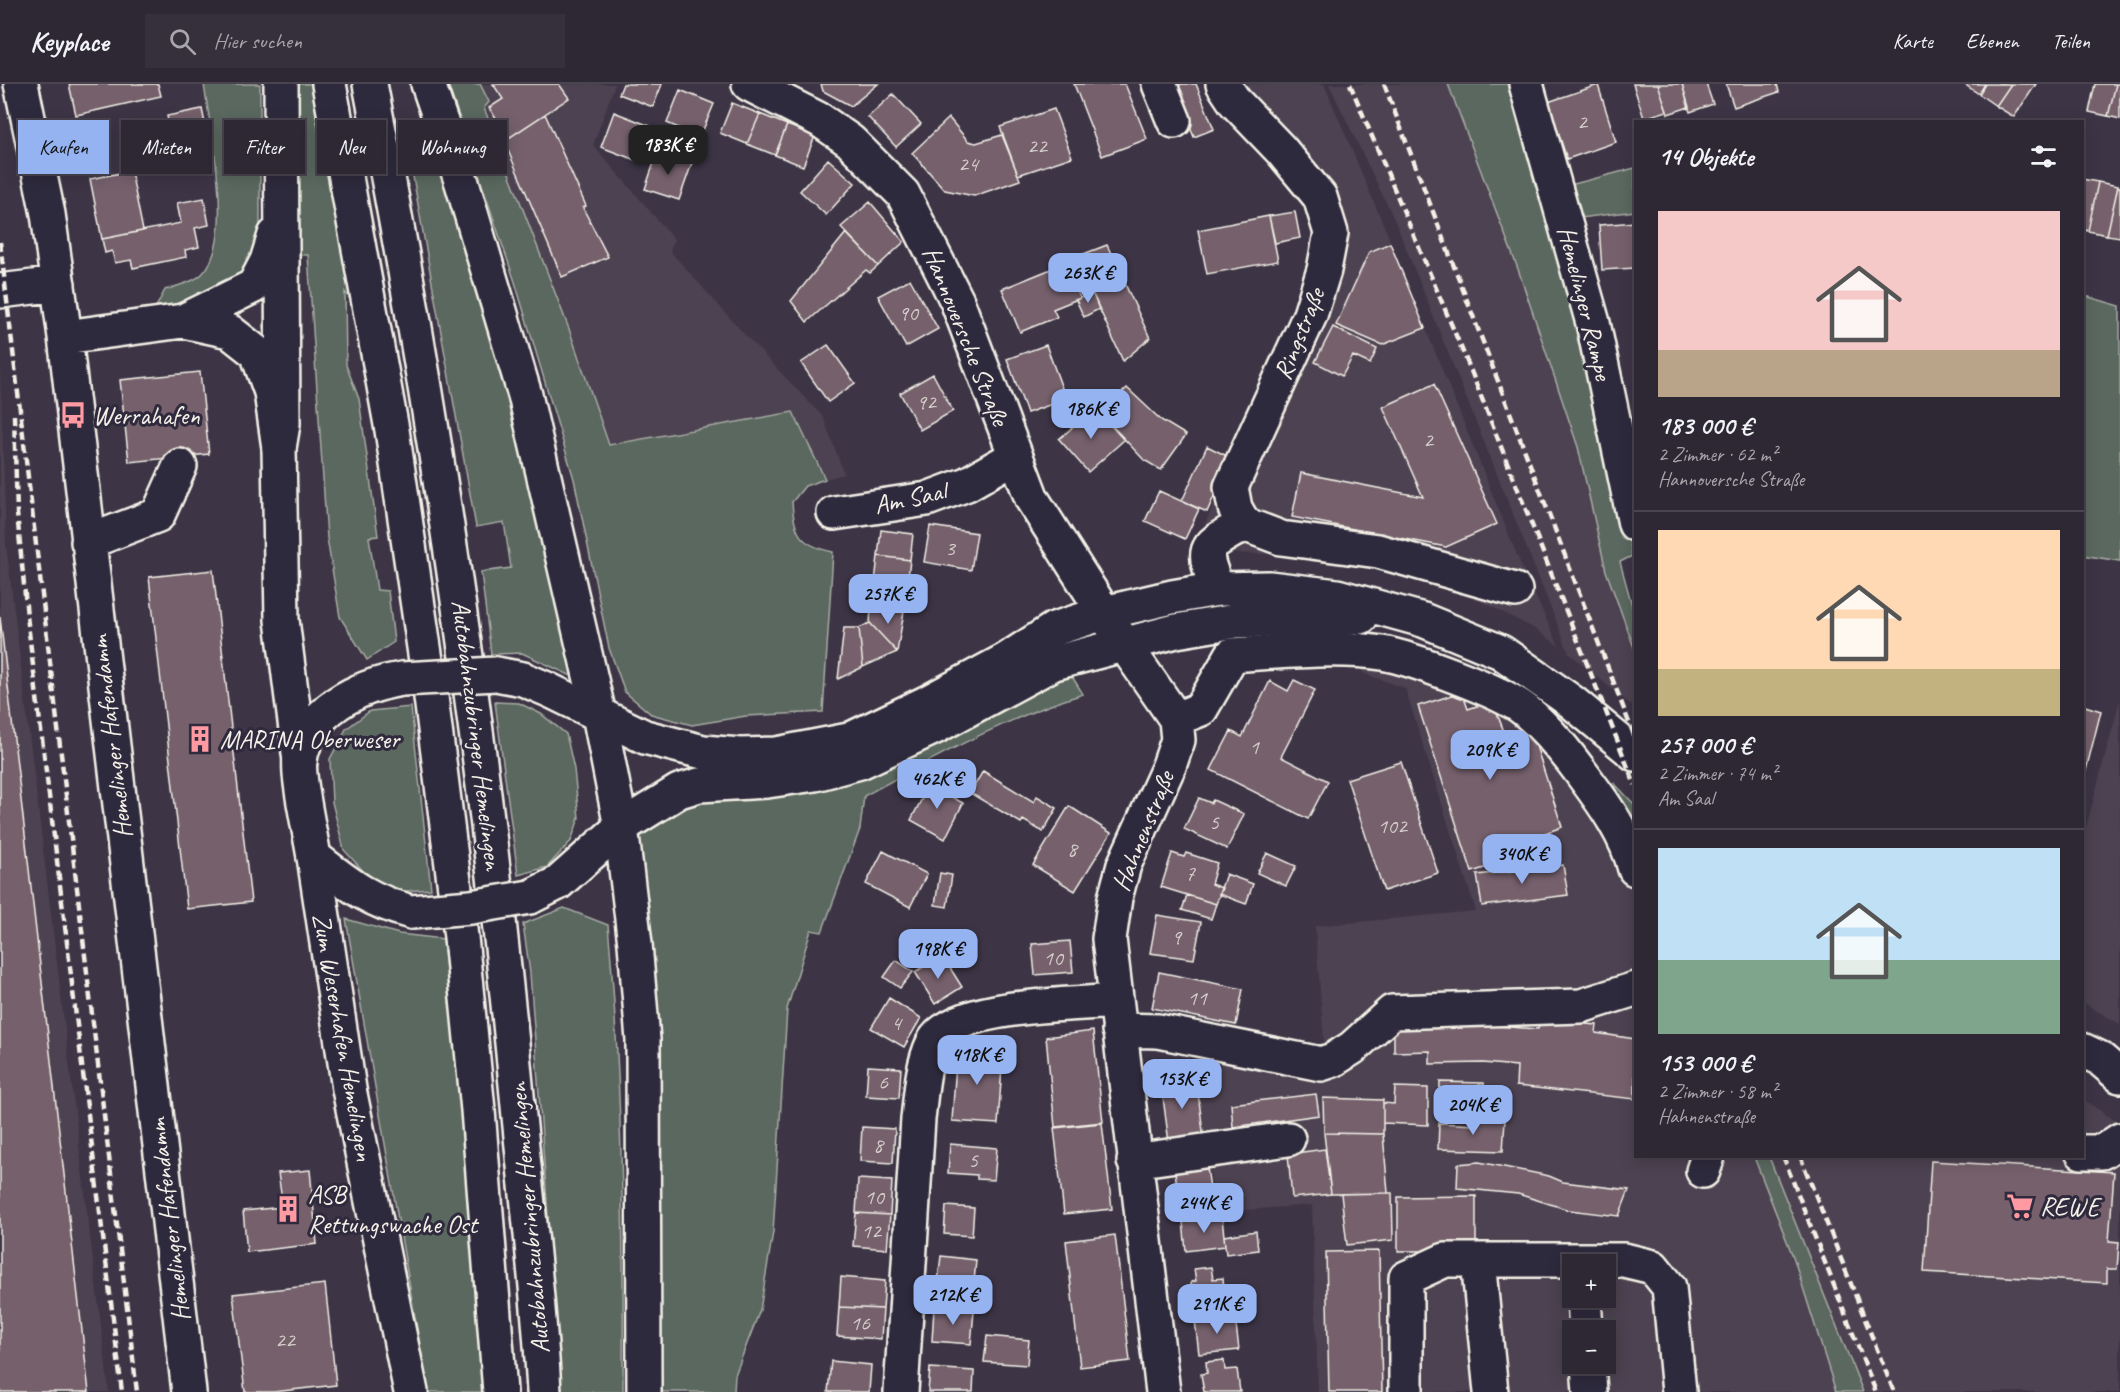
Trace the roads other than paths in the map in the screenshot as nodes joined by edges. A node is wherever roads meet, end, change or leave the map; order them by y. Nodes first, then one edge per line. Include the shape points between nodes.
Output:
1 (21, 84) edge
2 (281, 84) edge
3 (329, 84) edge
4 (370, 84) edge
5 (428, 84) edge
6 (749, 84) edge
7 (1160, 84) edge
8 (1223, 84) edge
9 (1526, 84) edge
10 (790, 92) edge
11 (1174, 121) dead end
12 (281, 213) junction
13 (58, 284) junction
14 (0, 291) edge
15 (183, 321) junction
16 (65, 337) junction
17 (1627, 443) edge
18 (279, 448) junction
19 (1014, 457) junction
20 (180, 466) dead end
21 (834, 513) dead end
22 (1634, 514) edge
23 (1244, 524) junction
24 (88, 542) junction
25 (1218, 589) junction
26 (1515, 590) dead end
27 (1104, 613) junction
28 (1423, 620) junction
29 (1124, 644) junction
30 (599, 714) junction
31 (1176, 719) junction
32 (1634, 753) edge
33 (300, 761) junction
34 (621, 827) junction
35 (314, 857) junction
36 (1634, 865) edge
37 (1634, 989) edge
38 (1118, 1016) junction
39 (2084, 1051) edge
40 (2120, 1076) edge
41 (1288, 1139) dead end
42 (2120, 1140) edge
43 (2084, 1152) edge
44 (1134, 1161) junction
45 (1478, 1260) junction
46 (1616, 1260) edge
47 (1562, 1262) edge
48 (1589, 1374) edge
49 (189, 1392) edge
50 (411, 1392) edge
51 (500, 1392) edge
52 (544, 1392) edge
53 (644, 1392) edge
54 (901, 1392) edge
55 (1163, 1392) edge
56 (1406, 1392) edge
57 (1491, 1392) edge
58 (1590, 1392) edge
59 (1679, 1392) edge

1 - 13 main road, Hemelinger Hafendamm
2 - 12 main road
3 - 51 main road, Autobahnzubringer Hemelingen via 392,430 430,689 472,1052
4 - 52 main road, Autobahnzubringer Hemelingen via 405,260 471,678 502,931
5 - 30 main road via 525,395
6 - 10 main road, Hannoversche Straße
7 - 11 main road
8 - 23 main road, Ringstraße via 1320,197 1331,232 1310,315 1231,486 1235,508
9 - 17 main road, Hemelinger Rampe
10 - 19 main road, Hannoversche Straße via 850,141 903,194 957,301
12 - 15 main road via 267,261 254,286
12 - 18 main road via 283,424
13 - 14 main road
13 - 16 main road, Hemelinger Hafendamm
15 - 16 main road
15 - 18 main road via 229,331 257,353 271,392
16 - 24 main road, Hemelinger Hafendamm
17 - 22 main road, Hemelinger Rampe
18 - 33 main road via 282,620
19 - 21 main road, Am Saal via 967,484 927,499
19 - 27 main road, Hannoversche Straße via 1032,499
20 - 24 main road via 158,515
23 - 25 main road via 1208,549 1206,562
23 - 26 main road via 1281,538 1378,551
24 - 49 main road, Hemelinger Hafendamm
25 - 27 main road
25 - 28 main road via 1269,588 1337,596
27 - 29 main road, Hannoversche Straße
27 - 30 main road via 1054,629 926,704 849,740 777,754 703,752 645,737
28 - 29 main road via 1333,616 1236,621
28 - 32 main road via 1501,652 1572,702
29 - 31 main road
29 - 34 main road via 1054,663 860,762 766,781 699,785 679,791
30 - 33 main road, bridge via 532,683 496,674 402,679 367,687 335,705 320,718
30 - 34 main road
31 - 36 main road via 1202,709 1232,655 1306,650 1382,653 1460,678 1523,708 1562,745 1604,803
31 - 38 main road, Hahnenstraße via 1178,740 1170,766 1124,865 1114,898 1109,939
33 - 35 main road, Zum Weserhafen Hemelingen
34 - 35 main road, bridge via 558,883 530,897 471,907 411,912 372,899
34 - 53 main road via 643,1040
35 - 50 main road, Zum Weserhafen Hemelingen via 349,1089
37 - 38 main road via 1581,1006 1392,1012 1352,1048 1321,1064 1158,1031
38 - 44 main road, Hahnenstraße
38 - 54 main road via 988,1012 959,1021 934,1041 923,1074 918,1119
39 - 40 main road
41 - 44 main road
42 - 43 main road via 2102,1152
44 - 55 main road, Hahnenstraße
45 - 47 main road
45 - 56 main road via 1445,1260 1406,1278
45 - 57 main road
46 - 59 main road via 1653,1267 1670,1287
48 - 58 main road

